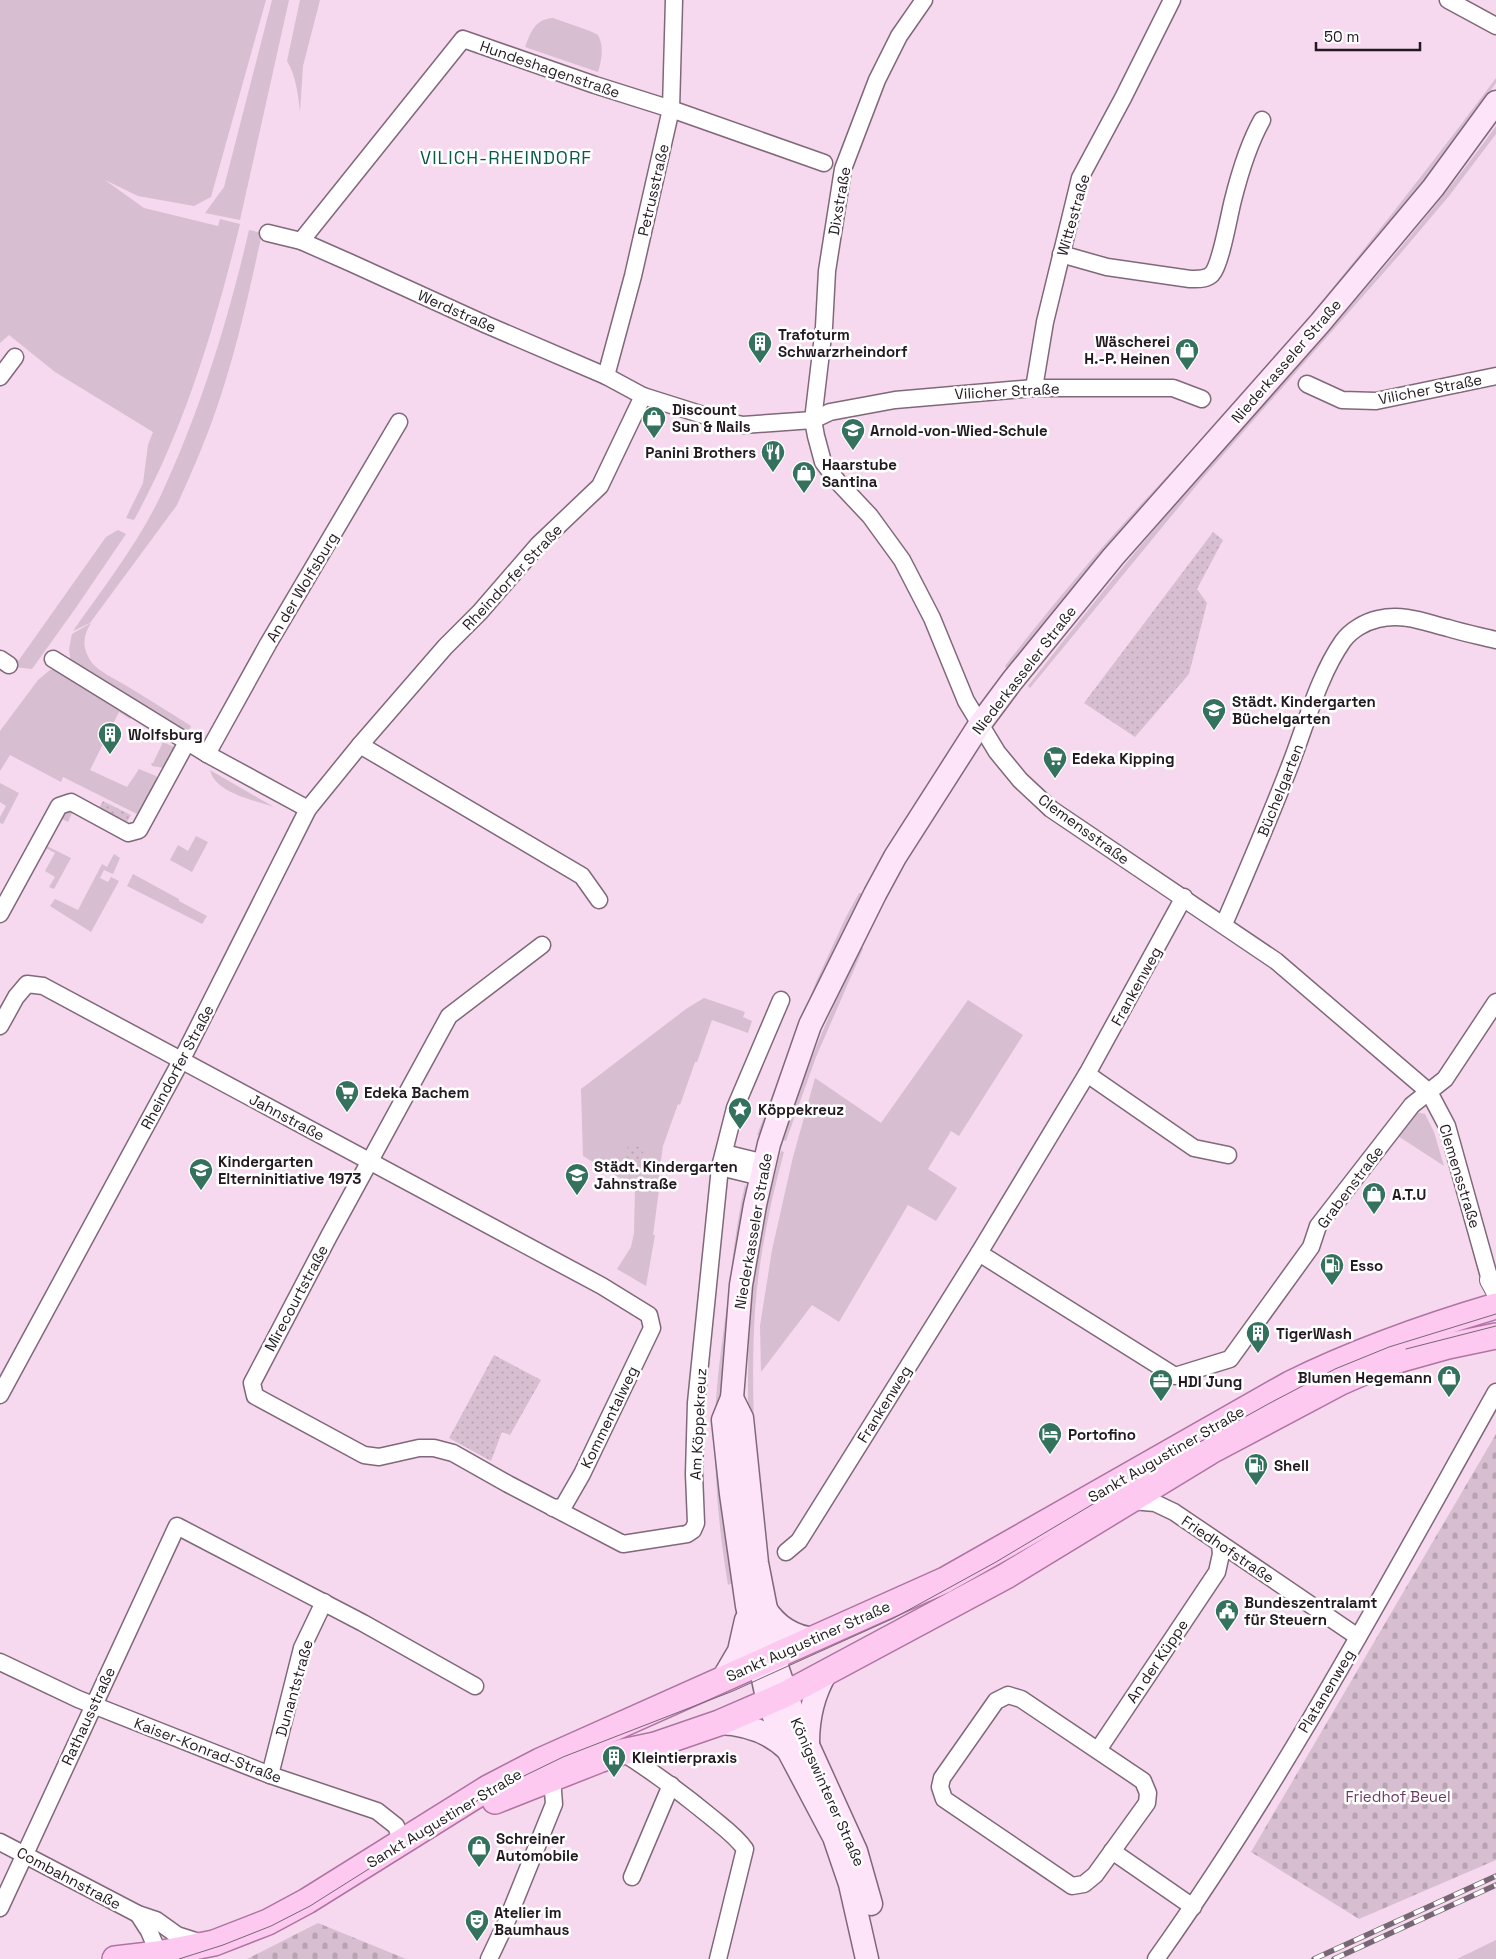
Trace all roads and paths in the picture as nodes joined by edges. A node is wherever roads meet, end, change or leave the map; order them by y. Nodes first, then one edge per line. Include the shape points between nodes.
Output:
1 (674, 0) edge
2 (924, 0) edge
3 (1172, 0) edge
4 (1448, 0) edge
5 (1496, 26) edge
6 (1496, 102) edge
7 (671, 109) junction
8 (1262, 120) dead end
9 (824, 163) dead end
10 (268, 233) dead end
11 (301, 242) junction
12 (1061, 254) junction
13 (15, 358) dead end
14 (606, 376) junction
15 (1496, 376) edge
16 (0, 377) edge
17 (1307, 384) dead end
18 (1034, 388) junction
19 (643, 396) junction
20 (1202, 400) dead end
21 (813, 420) junction
22 (399, 422) dead end
23 (1496, 640) edge
24 (53, 659) dead end
25 (980, 724) junction
26 (187, 742) junction
27 (360, 745) junction
28 (207, 754) junction
29 (308, 809) junction
30 (1184, 897) junction
31 (599, 900) dead end
32 (0, 914) edge
33 (1224, 924) junction
34 (542, 945) dead end
35 (781, 1000) dead end
36 (1496, 1002) edge
37 (0, 1026) edge
38 (181, 1061) junction
39 (1087, 1074) junction
40 (1429, 1092) junction
41 (1228, 1155) dead end
42 (722, 1160) junction
43 (371, 1161) junction
44 (763, 1170) junction
45 (979, 1252) junction
46 (1493, 1286) edge
47 (1496, 1306) edge
48 (649, 1315) joint
49 (1496, 1336) edge
50 (1496, 1392) edge
51 (0, 1395) edge
52 (1172, 1474) junction
53 (1132, 1501) junction
54 (553, 1508) junction
55 (1174, 1512) junction
56 (1220, 1544) junction
57 (786, 1552) dead end
58 (1246, 1561) junction
59 (1216, 1572) junction
60 (324, 1602) junction
61 (756, 1607) junction
62 (1358, 1637) junction
63 (815, 1639) junction
64 (767, 1661) junction
65 (0, 1662) edge
66 (826, 1673) junction
67 (722, 1680) junction
68 (475, 1686) dead end
69 (777, 1698) junction
70 (93, 1704) junction
71 (719, 1723) junction
72 (798, 1748) junction
73 (1098, 1750) junction
74 (622, 1752) junction
75 (270, 1775) junction
76 (552, 1778) junction
77 (671, 1785) junction
78 (0, 1842) edge
79 (395, 1847) junction
80 (1112, 1851) junction
81 (24, 1854) junction
82 (632, 1877) dead end
83 (1193, 1907) junction
84 (0, 1908) edge
85 (138, 1914) junction
86 (172, 1951) edge
87 (213, 1952) edge
88 (114, 1959) edge
89 (489, 1959) edge
90 (718, 1959) edge
91 (868, 1959) edge
92 (1156, 1959) edge

1 - 7 street, Petrusstraße
2 - 21 street, Dixstraße via 899,36 877,80 843,170 827,272
3 - 12 street, Wittestraße via 1080,178
4 - 5 street
6 - 25 main road, Niederkasseler Straße via 1433,188 1320,323 1113,558
7 - 9 street, Hundeshagenstraße
7 - 11 street, Hundeshagenstraße via 463,39
7 - 14 street, Petrusstraße via 629,294
8 - 12 street via 1251,140 1218,262 1212,273 1203,279 1107,267
10 - 11 street, Werdstraße
11 - 14 street, Werdstraße
12 - 18 street, Wittestraße
13 - 16 street
14 - 19 street, Werdstraße
15 - 17 street, Vilicher Straße via 1376,400 1342,400
18 - 20 street, Vilicher Straße via 1173,388
18 - 21 street, Vilicher Straße via 895,400 830,412
19 - 21 street via 743,425
19 - 27 street, Rheindorfer Straße via 600,486 538,546 480,612 444,647
21 - 25 street, Clemensstraße via 823,462 870,516 902,560
22 - 28 street, An der Wolfsburg
23 - 33 street, Büchelgarten via 1395,616 1360,625 1344,639 1332,659
24 - 26 street
25 - 30 street, Clemensstraße via 1020,780 1051,809
25 - 44 main road, Niederkasseler Straße via 895,857 856,930 810,1026 771,1136
26 - 28 street
26 - 32 street via 138,830 128,833 71,802 59,806
27 - 29 street, Rheindorfer Straße
27 - 31 street via 582,876
28 - 29 street
29 - 38 street, Rheindorfer Straße
30 - 33 street, Clemensstraße
30 - 39 street, Frankenweg
33 - 40 street, Clemensstraße via 1276,961
34 - 43 street, Mirecourtstraße via 449,1016
35 - 42 street, Am Köppekreuz via 735,1108
36 - 40 street, Grabenstraße via 1446,1078
37 - 38 street, Jahnstraße via 27,984 43,986
38 - 43 street, Jahnstraße
38 - 51 street, Rheindorfer Straße
39 - 41 street via 1194,1148
39 - 45 street, Frankenweg
40 - 45 street, Grabenstraße via 1412,1105 1318,1226 1311,1248 1230,1359 1175,1376
40 - 46 street, Clemensstraße via 1447,1126
42 - 44 street
42 - 54 street, Am Köppekreuz via 696,1403 696,1516 693,1530 687,1534 623,1544
43 - 48 street, Jahnstraße via 602,1286
43 - 54 street, Mirecourtstraße via 252,1383 255,1396 364,1455 379,1457 419,1448 453,1453
44 - 61 main road, Niederkasseler Straße via 741,1286 732,1398 742,1418 757,1563
45 - 57 street, Frankenweg via 799,1541
47 - 63 main road, Sankt Augustiner Straße via 1416,1330 1330,1364 1273,1393 945,1580
48 - 54 street, Kommentalweg via 652,1328 582,1474 563,1507
49 - 52 main road, Sankt Augustiner Straße via 1448,1346 1341,1382
50 - 62 street, Platanenweg
52 - 53 main road, Sankt Augustiner Straße
52 - 55 street, Friedhofstraße via 1166,1498
53 - 55 street, Friedhofstraße via 1155,1503
53 - 66 main road, Sankt Augustiner Straße via 1006,1576
55 - 56 street, Friedhofstraße
56 - 58 street, Friedhofstraße
56 - 59 street, An der Küppe
58 - 59 street
58 - 62 street, Friedhofstraße
59 - 73 street, An der Küppe
60 - 68 street
60 - 70 street, Rathausstraße via 177,1526
60 - 75 street, Dunantstraße via 302,1648
61 - 63 main road via 788,1632 801,1638
61 - 64 main road, Niederkasseler Straße
61 - 67 main road via 733,1663
62 - 83 street, Platanenweg via 1248,1822
63 - 64 main road, Sankt Augustiner Straße
64 - 67 main road, Sankt Augustiner Straße
64 - 69 main road, Königswinterer Straße
65 - 70 street, Kaiser-Konrad-Straße
66 - 69 main road, Sankt Augustiner Straße
66 - 72 main road
67 - 79 main road, Sankt Augustiner Straße via 540,1761 488,1788
69 - 71 main road, Sankt Augustiner Straße
69 - 72 main road, Königswinterer Straße
70 - 75 street, Kaiser-Konrad-Straße
70 - 81 street, Rathausstraße
71 - 72 main road via 759,1730
71 - 74 main road, Sankt Augustiner Straße via 655,1745
72 - 91 main road, Königswinterer Straße via 856,1851 872,1907 873,1928
73 - 80 street via 1143,1781 1148,1793 1146,1804
73 - 80 street via 1021,1699 1008,1695 996,1701 941,1783 944,1799 1072,1886 1084,1884 1095,1875
74 - 76 main road, Sankt Augustiner Straße
74 - 77 street
75 - 79 street, Kaiser-Konrad-Straße via 378,1811 396,1826 399,1834
76 - 87 main road, Sankt Augustiner Straße via 497,1800 315,1914 244,1949
76 - 89 street via 554,1804
77 - 82 street
77 - 90 street via 738,1839 745,1849
78 - 81 street, Combahnstraße
79 - 87 main road, Sankt Augustiner Straße via 307,1901 223,1941
80 - 83 street
81 - 84 street, Rathausstraße
81 - 85 street, Combahnstraße
83 - 92 street, Platanenweg
85 - 86 street, Combahnstraße via 149,1931
85 - 86 street, Combahnstraße via 156,1920
86 - 87 main road, Sankt Augustiner Straße
86 - 88 main road, Sankt Augustiner Straße

